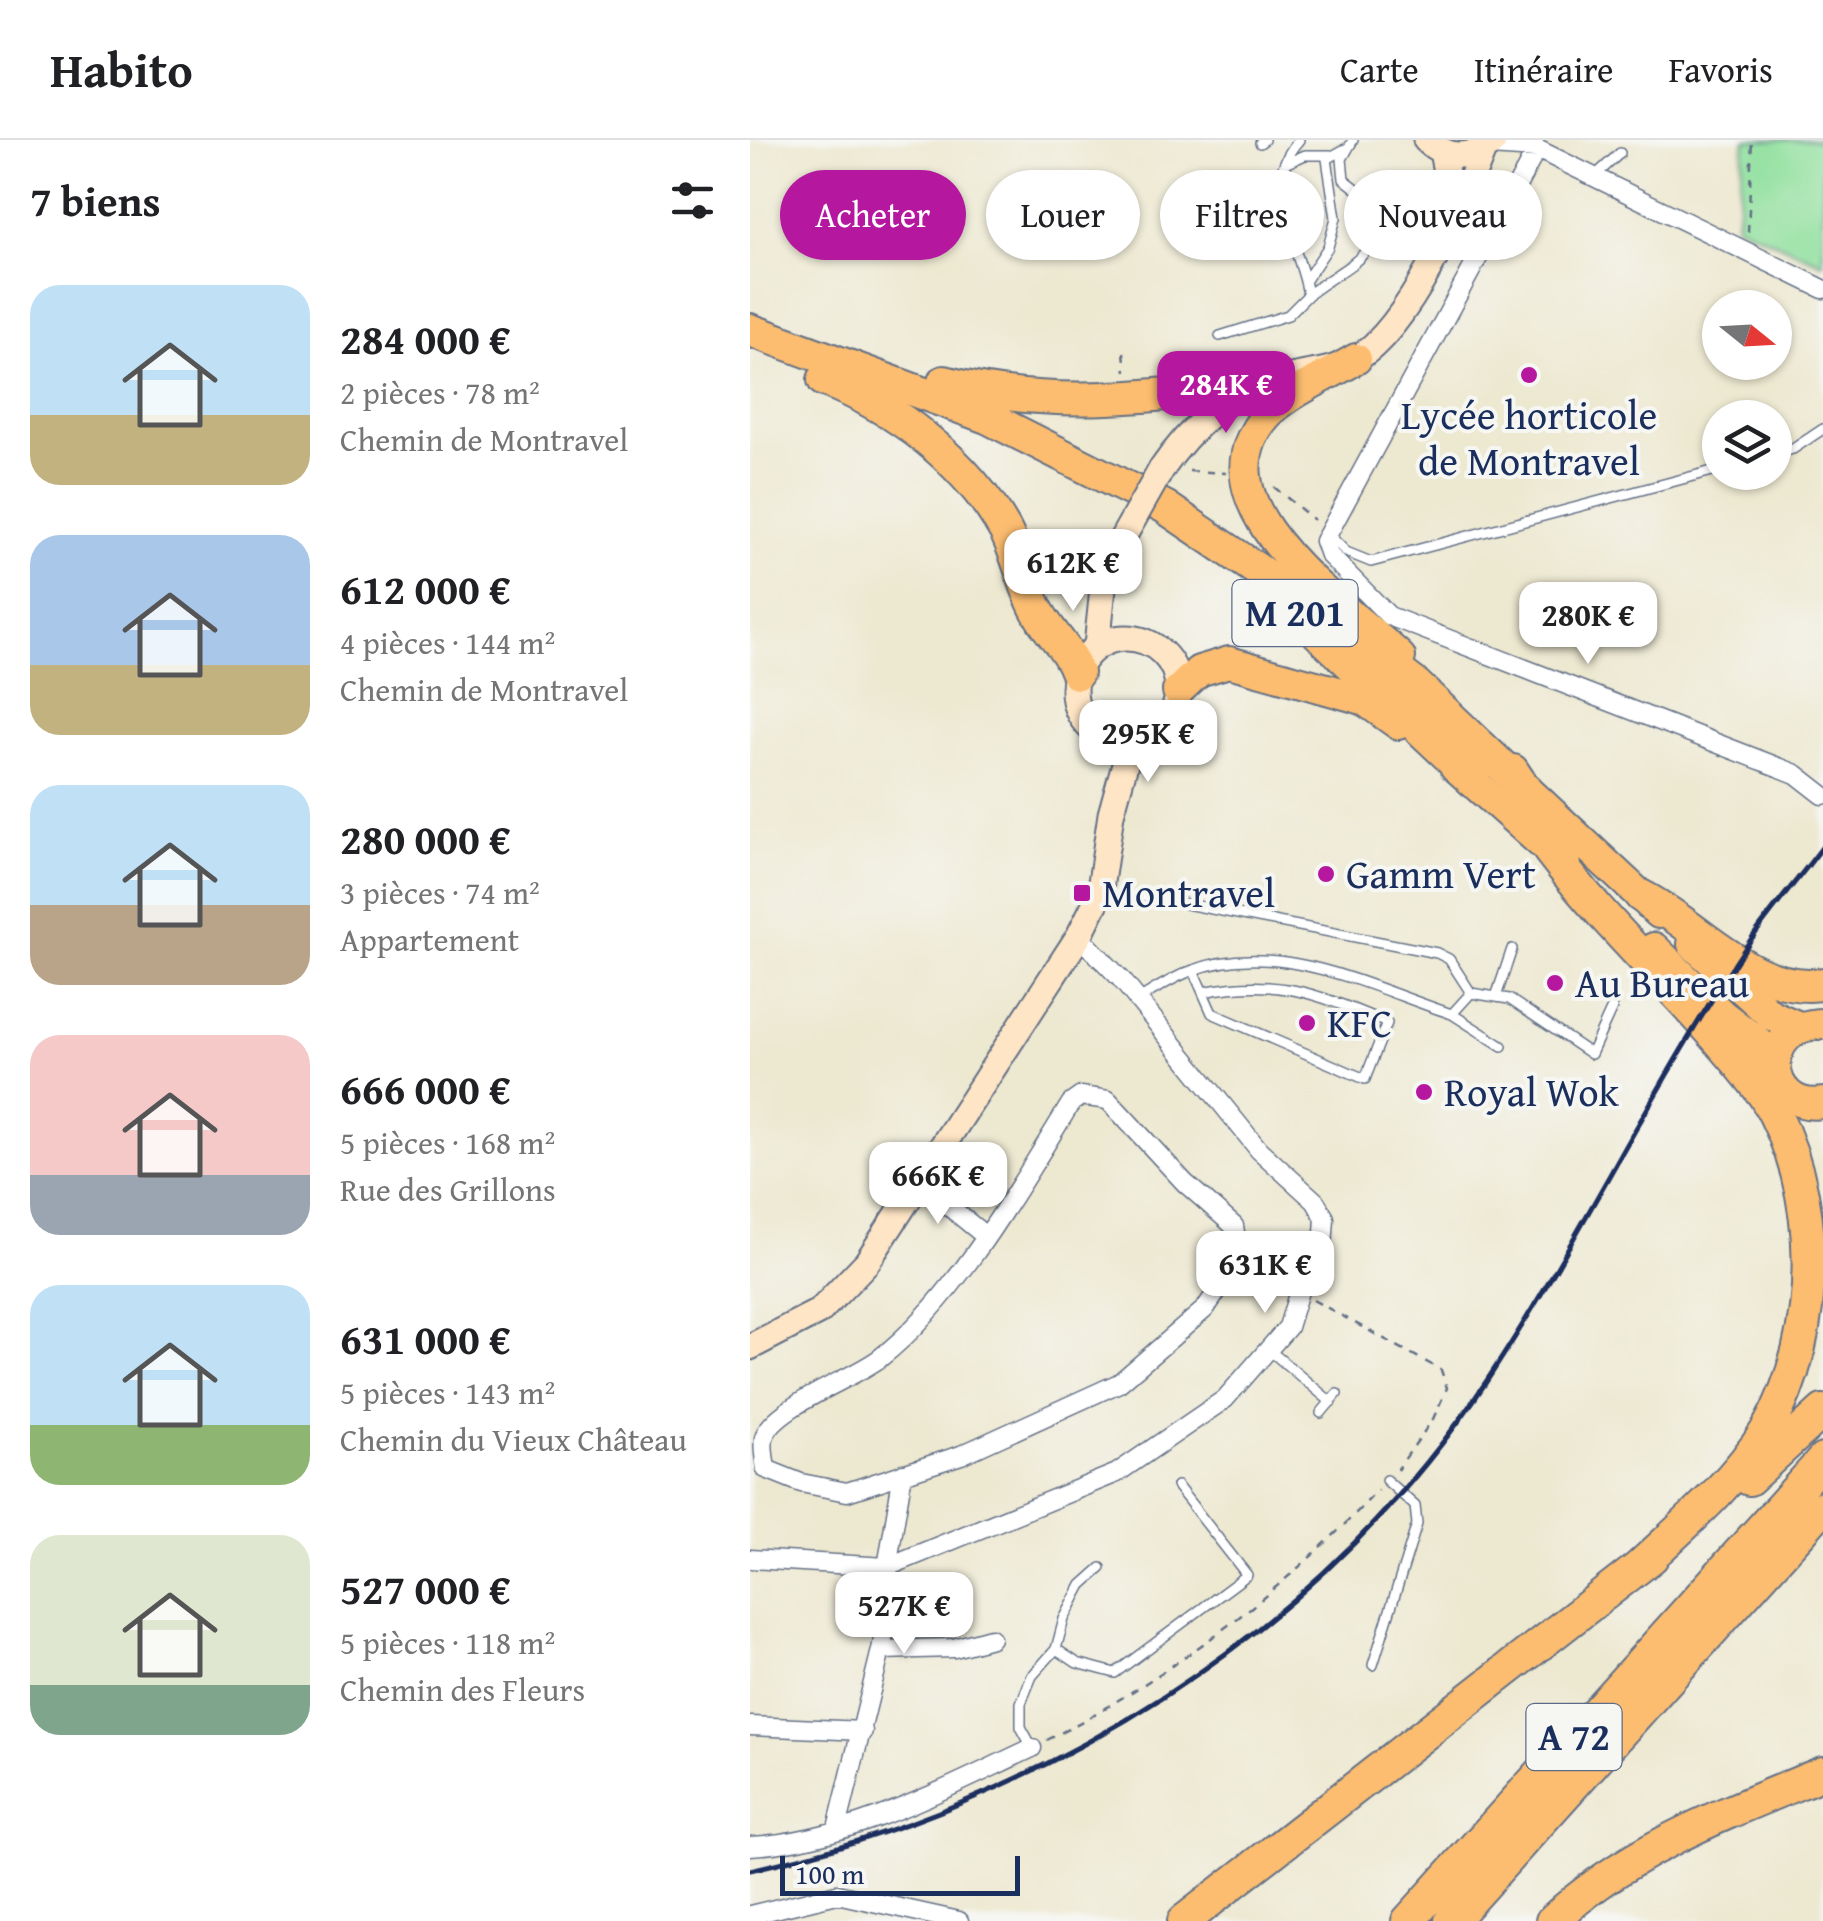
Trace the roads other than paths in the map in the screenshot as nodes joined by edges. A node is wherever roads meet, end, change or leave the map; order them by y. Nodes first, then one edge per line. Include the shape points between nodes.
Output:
1 (1299, 140) edge
2 (1353, 140) edge
3 (1533, 144) edge
4 (1489, 145) edge
5 (1434, 146) edge
6 (1346, 149) junction
7 (1620, 153) dead end
8 (1330, 155) junction
9 (1283, 166) junction
10 (1477, 170) edge
11 (1596, 176) junction
12 (1434, 260) edge
13 (1306, 280) junction
14 (1823, 289) edge
15 (1308, 295) junction
16 (750, 330) edge
17 (1220, 336) dead end
18 (750, 348) edge
19 (1356, 359) junction
20 (1272, 381) junction
21 (1823, 429) edge
22 (1792, 449) edge
23 (1702, 473) edge
24 (1328, 534) junction
25 (1103, 588) junction
26 (1126, 637) junction
27 (1098, 646) junction
28 (1077, 673) junction
29 (1178, 691) junction
30 (1100, 735) junction
31 (1131, 742) junction
32 (1472, 779) junction
33 (1525, 788) junction
34 (1823, 795) edge
35 (1112, 814) junction
36 (1549, 850) junction
37 (1140, 895) dead end
38 (1641, 896) junction
39 (1079, 936) junction
40 (1512, 949) dead end
41 (1193, 970) junction
42 (1823, 984) edge
43 (1203, 992) junction
44 (1471, 993) junction
45 (1496, 997) junction
46 (1136, 1000) junction
47 (1612, 1008) dead end
48 (1452, 1014) junction
49 (1817, 1025) edge
50 (1502, 1046) dead end
51 (1776, 1070) junction
52 (1822, 1105) edge
53 (919, 1182) junction
54 (984, 1235) junction
55 (750, 1347) edge
56 (1268, 1349) junction
57 (1823, 1411) edge
58 (1321, 1413) dead end
59 (1823, 1460) edge
60 (902, 1473) junction
61 (1386, 1480) road end
62 (1178, 1486) dead end
63 (1823, 1507) edge
64 (750, 1559) edge
65 (887, 1567) junction
66 (1101, 1568) dead end
67 (1638, 1568) junction
68 (991, 1638) dead end
69 (1056, 1649) junction
70 (881, 1650) junction
71 (1373, 1664) dead end
72 (750, 1726) edge
73 (863, 1731) junction
74 (1032, 1748) joint
75 (1823, 1773) edge
76 (837, 1828) junction
77 (750, 1846) edge
78 (750, 1915) edge
79 (959, 1921) edge
80 (1184, 1921) edge
81 (1408, 1921) edge
82 (1451, 1921) edge
83 (1552, 1921) edge

1 - 9 lane
2 - 6 lane
3 - 4 street
3 - 11 street
3 - 24 street
4 - 5 street via 1466,155
4 - 10 street
6 - 8 lane
6 - 15 lane via 1344,179 1375,203 1377,231 1362,260
7 - 11 lane
8 - 9 lane via 1306,155
8 - 13 lane via 1336,218 1328,247
9 - 13 lane via 1279,199
11 - 14 street
12 - 19 street
13 - 15 lane
15 - 17 lane via 1288,316
16 - 20 highway via 1012,397 1128,398
16 - 33 highway, M 201 via 987,417 1165,507 1321,612 1416,686
18 - 28 highway via 854,391 942,454 990,504 1038,613 1070,652
18 - 32 highway, M 201 via 986,428 1155,512 1308,623
19 - 20 street
19 - 33 main road via 1266,416 1246,456 1248,500 1295,560 1498,748
20 - 25 street, bridge via 1216,408 1183,439 1113,555
21 - 22 lane
23 - 24 lane via 1372,562 1346,552
24 - 34 street via 1329,555 1389,616 1796,774
25 - 26 street
25 - 27 street
26 - 27 street
26 - 29 street via 1158,648 1176,674
27 - 28 street
28 - 30 street via 1078,708
29 - 31 street via 1169,720
29 - 32 main road via 1199,670 1229,662 1299,679 1363,699
30 - 31 street
30 - 35 street
31 - 35 street
32 - 36 main road, M 201
33 - 38 main road, M 201
35 - 39 street via 1103,882
36 - 51 main road, M 201 via 1722,1015 1759,1042
36 - 67 highway via 1766,1098 1801,1164 1814,1219 1812,1316 1799,1365 1767,1431 1706,1504
37 - 44 lane via 1437,953 1449,959
38 - 42 highway via 1675,913 1755,974 1802,987
38 - 49 main road, M 201 via 1772,1016
39 - 46 street
39 - 53 street
40 - 45 lane
41 - 43 lane
41 - 46 lane
41 - 48 lane via 1232,961 1290,964 1347,975
43 - 43 lane via 1248,983 1311,992 1386,1023 1365,1079 1212,1013
44 - 45 lane
44 - 48 lane
45 - 47 lane via 1591,1054
46 - 56 street via 1259,1150 1325,1218 1323,1246 1288,1327
48 - 50 lane
49 - 51 main road via 1781,1043
51 - 52 main road via 1789,1095
53 - 54 street
53 - 55 street via 845,1288 797,1326
54 - 60 street via 904,1338 856,1376 776,1418 763,1439 766,1468 801,1483 847,1492
54 - 60 street via 1071,1103 1093,1096 1108,1100 1234,1226 1238,1245 1205,1309 1119,1383 961,1455
56 - 58 lane via 1334,1398
56 - 65 street via 1225,1399 1116,1473
57 - 67 highway via 1713,1512
59 - 81 highway, A 72
60 - 65 street
61 - 71 lane via 1415,1506 1417,1524
62 - 69 lane via 1248,1575 1116,1673 1076,1663
63 - 82 highway, A 72
64 - 65 street
65 - 70 street via 891,1593
66 - 69 lane via 1082,1586
67 - 80 highway
68 - 70 street via 954,1648
69 - 74 lane via 1032,1676 1022,1703 1021,1727
70 - 73 street
72 - 73 street
73 - 76 street
74 - 76 street via 915,1802
75 - 83 highway via 1684,1830 1592,1883
76 - 77 street via 804,1840
78 - 79 street via 837,1894

